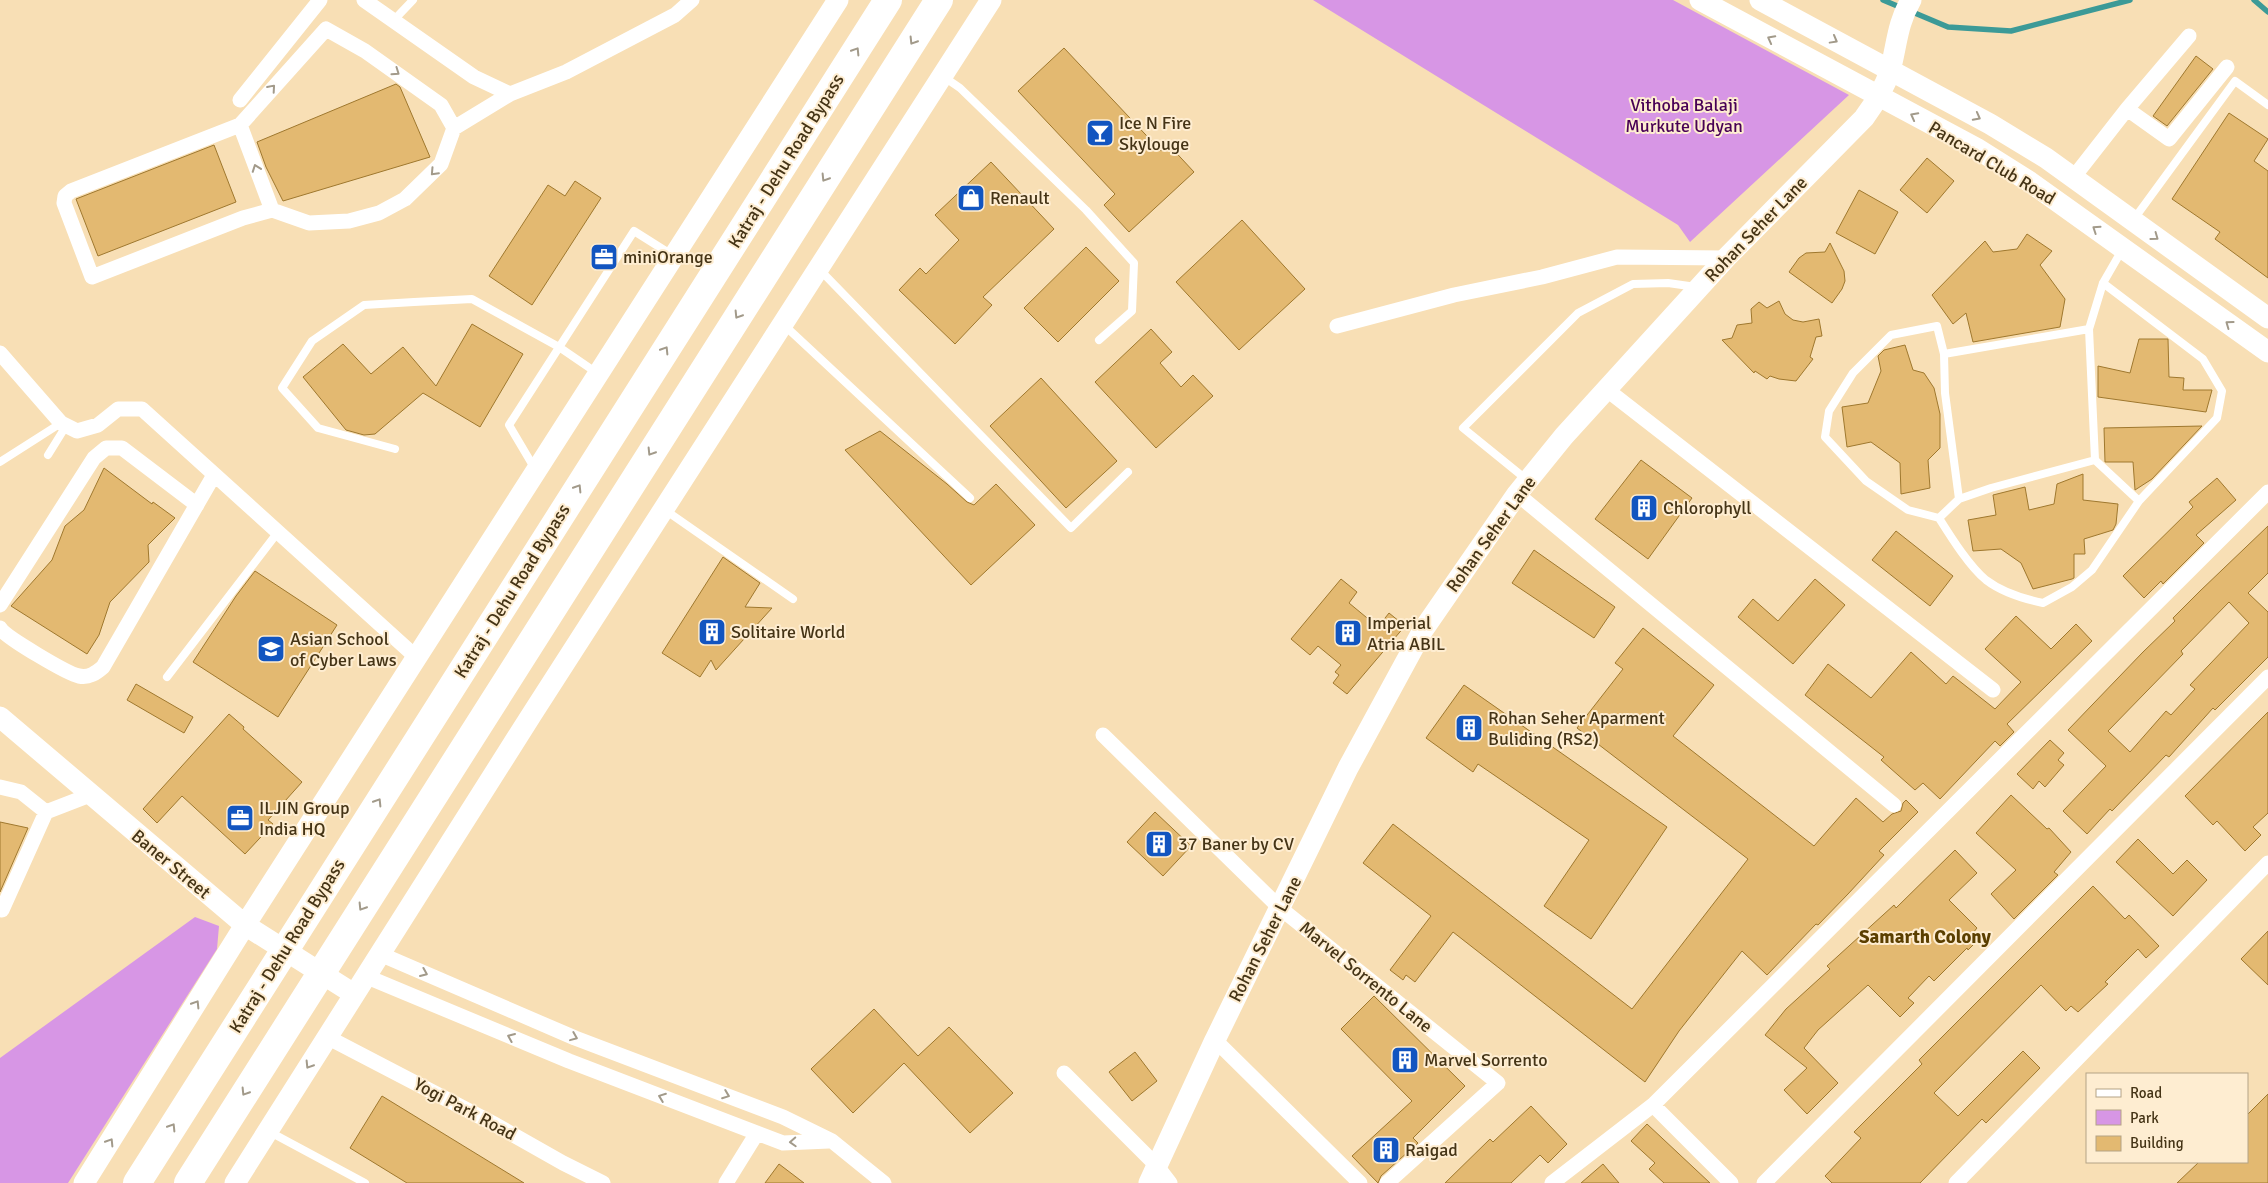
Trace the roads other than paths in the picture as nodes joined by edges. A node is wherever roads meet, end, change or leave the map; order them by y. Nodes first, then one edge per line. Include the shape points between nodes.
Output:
1 (320, 0) edge
2 (364, 0) edge
3 (413, 0) edge
4 (692, 0) edge
5 (838, 0) edge
6 (888, 0) edge
7 (939, 0) edge
8 (991, 0) edge
9 (1700, 0) edge
10 (1760, 0) edge
11 (1907, 7) edge
12 (393, 21) junction
13 (2189, 36) dead end
14 (2228, 66) dead end
15 (1890, 71) junction
16 (943, 75) junction
17 (510, 94) junction
18 (1879, 97) junction
19 (240, 100) dead end
20 (2268, 105) edge
21 (2126, 109) junction
22 (240, 125) junction
23 (454, 128) junction
24 (2073, 178) junction
25 (272, 210) junction
26 (2133, 221) junction
27 (2124, 248) junction
28 (673, 256) junction
29 (1726, 258) junction
30 (818, 268) junction
31 (2103, 283) junction
32 (1700, 287) junction
33 (2268, 318) edge
34 (783, 324) junction
35 (1337, 326) dead end
36 (2089, 328) junction
37 (1099, 340) dead end
38 (559, 347) junction
39 (2268, 352) edge
40 (0, 353) edge
41 (1944, 354) junction
42 (598, 374) junction
43 (1606, 389) junction
44 (63, 424) junction
45 (395, 449) dead end
46 (48, 455) dead end
47 (2095, 460) junction
48 (0, 462) edge
49 (536, 470) junction
50 (1128, 472) dead end
51 (214, 475) junction
52 (1523, 487) junction
53 (2268, 492) edge
54 (970, 498) dead end
55 (1959, 499) junction
56 (2139, 501) junction
57 (196, 505) junction
58 (664, 509) junction
59 (1939, 518) junction
60 (278, 532) junction
61 (793, 598) dead end
62 (0, 605) edge
63 (0, 628) edge
64 (416, 657) junction
65 (2268, 676) edge
66 (167, 677) dead end
67 (1993, 690) dead end
68 (0, 717) edge
69 (1103, 735) dead end
70 (0, 787) edge
71 (90, 795) junction
72 (1894, 804) dead end
73 (46, 812) junction
74 (2268, 864) edge
75 (1280, 908) junction
76 (0, 909) edge
77 (245, 926) junction
78 (380, 954) junction
79 (365, 976) junction
80 (354, 994) junction
81 (327, 1036) junction
82 (1215, 1040) junction
83 (1064, 1073) dead end
84 (1653, 1105) junction
85 (268, 1131) junction
86 (757, 1133) junction
87 (832, 1141) junction
88 (1153, 1174) edge
89 (84, 1183) edge
90 (137, 1183) edge
91 (188, 1183) edge
92 (235, 1183) edge
93 (365, 1183) edge
94 (602, 1183) edge
95 (726, 1183) edge
96 (884, 1183) edge
97 (1170, 1183) edge
98 (1360, 1183) edge
99 (1387, 1183) edge
100 (1552, 1183) edge
101 (1731, 1183) edge
102 (1764, 1183) edge
103 (1956, 1183) edge

1 - 19 street
2 - 12 street
3 - 12 lane
4 - 17 street via 675,15 566,72
5 - 28 street
90 -> 6 highway, Katraj - Dehu Road Bypass
7 -> 91 highway
8 - 16 street
18 -> 9 street, Pancard Club Road
10 -> 15 street, Pancard Club Road
11 - 15 street, Rohan Seher Lane
12 - 17 street via 474,77
13 - 21 street
14 - 21 street via 2169,139
15 - 18 street, Rohan Seher Lane
15 -> 24 street, Pancard Club Road via 1990,124
16 - 30 street
16 - 37 lane via 1086,210 1134,263 1132,311
17 - 23 street
27 -> 18 street, Pancard Club Road via 1976,148
18 - 29 street, Rohan Seher Lane via 1864,118
20 - 26 lane via 2235,81
21 - 24 street
22 -> 23 street via 326,29 366,51 441,105
25 -> 22 street
22 - 25 street via 71,191 64,203 92,277 243,218
23 -> 25 street via 441,164 405,199 379,213 349,221 310,223
24 - 26 street, Pancard Club Road
26 -> 33 street, Pancard Club Road
27 - 31 lane
39 -> 27 street, Pancard Club Road
28 - 38 lane via 634,231
28 - 42 street
29 - 32 street, Rohan Seher Lane
29 - 35 street via 1617,257
30 - 34 street
30 - 50 lane via 1072,528
31 - 36 lane
31 - 56 lane via 2204,360 2222,391 2217,418
32 - 43 street, Rohan Seher Lane
32 - 52 lane via 1668,283 1632,284 1578,313 1463,428
34 - 54 lane
34 - 58 street
36 - 41 lane
36 - 47 lane
38 - 42 lane
38 - 45 lane via 472,299 364,305 312,341 282,388 318,428
38 - 49 lane via 509,425
40 - 44 street
41 - 55 lane via 1945,393
41 - 59 lane via 1937,326 1891,335 1853,373 1829,411 1825,436 1866,481 1908,510
42 - 49 street
43 - 52 street, Rohan Seher Lane
43 - 67 street
44 - 46 lane
44 - 48 lane
44 - 51 street via 77,430 98,425 118,409 142,409
47 - 55 lane
47 - 56 lane
49 - 64 street
51 - 57 street
51 - 60 street
52 - 72 street
52 - 75 street, Rohan Seher Lane via 1423,630 1348,768
53 - 84 street
55 - 59 lane
56 - 59 lane via 2092,570 2072,587 2044,603 2019,598 1986,580
57 - 62 street via 122,448 106,448 94,458
57 - 63 street via 103,667 94,675 78,676 3,634
58 - 61 lane
58 - 78 street
60 - 64 street
60 - 66 lane
64 - 77 street
65 - 102 street
68 - 71 street, Baner Street
69 - 75 street, Marvel Sorrento Lane
70 - 73 street via 21,792
71 - 73 street
71 - 77 street, Baner Street
73 - 76 street
74 - 103 street
75 - 82 street, Rohan Seher Lane
75 - 99 street, Marvel Sorrento Lane via 1498,1083
77 - 80 street, Baner Street
89 -> 77 street
78 - 79 street
78 -> 87 street via 575,1038 784,1118
79 - 80 street
86 -> 79 street via 569,1061
80 - 81 street
81 -> 85 street
81 - 94 street, Yogi Park Road
82 - 88 street, Rohan Seher Lane
82 - 98 street
83 - 88 street
84 - 100 street
84 - 101 street
85 - 92 street
85 - 93 lane
87 -> 86 street via 783,1143
86 - 95 street
87 - 96 street
88 - 97 street

